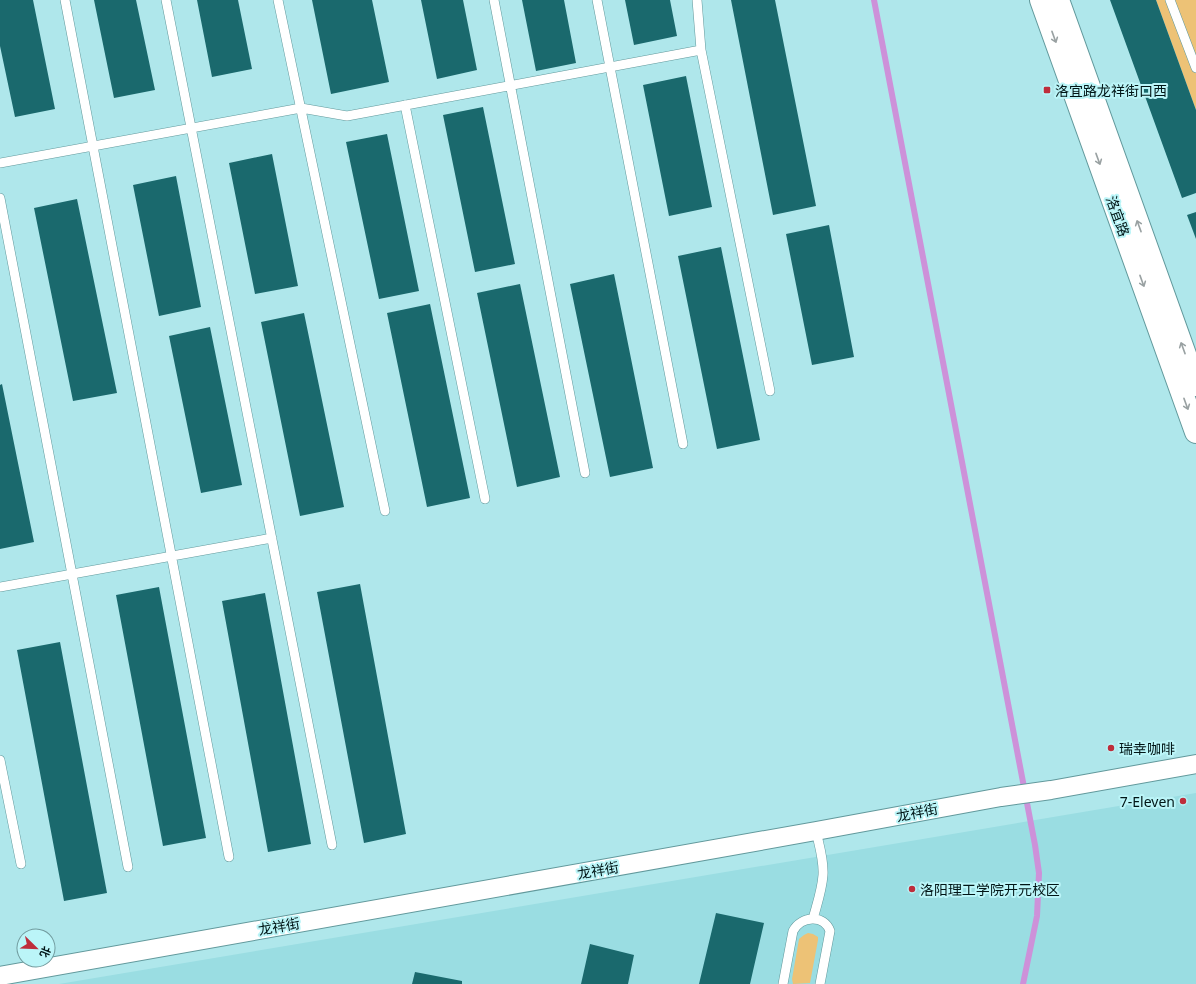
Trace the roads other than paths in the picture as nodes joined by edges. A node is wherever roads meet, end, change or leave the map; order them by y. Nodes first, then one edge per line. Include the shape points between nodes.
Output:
1 (66, 0) edge
2 (166, 0) edge
3 (278, 0) edge
4 (494, 0) edge
5 (597, 0) edge
6 (697, 0) edge
7 (1041, 0) edge
8 (1058, 0) edge
9 (1170, 0) edge
10 (701, 50) junction
11 (609, 67) junction
12 (1196, 68) edge
13 (510, 85) junction
14 (405, 105) junction
15 (301, 108) junction
16 (191, 128) junction
17 (93, 146) junction
18 (0, 163) edge
19 (0, 198) edge
20 (1196, 385) edge
21 (770, 391) dead end
22 (1196, 432) edge
23 (683, 444) dead end
24 (585, 473) dead end
25 (485, 498) dead end
26 (385, 512) dead end
27 (272, 538) junction
28 (172, 557) junction
29 (72, 574) junction
30 (0, 587) edge
31 (0, 760) edge
32 (1196, 764) edge
33 (816, 831) junction
34 (332, 844) dead end
35 (229, 857) dead end
36 (21, 864) dead end
37 (128, 867) dead end
38 (813, 919) junction
39 (0, 976) edge
40 (783, 984) edge
41 (820, 984) edge

1 - 17 lane
2 - 16 lane
3 - 15 lane
4 - 13 lane
5 - 11 lane
6 - 10 lane
7 -> 22 street, 洛宜路
20 -> 8 street, 洛宜路
9 - 12 lane
10 - 11 lane
10 - 21 lane
11 - 13 lane
11 - 23 lane
13 - 14 lane
13 - 24 lane
14 - 15 lane via 347,116
14 - 25 lane
15 - 16 lane
15 - 26 lane
16 - 17 lane
16 - 27 lane
17 - 18 lane
17 - 28 lane
19 - 29 lane
27 - 28 lane
27 - 34 lane
28 - 29 lane
28 - 35 lane
29 - 30 lane
29 - 37 lane
31 - 36 lane
32 - 33 street, 龙祥街
33 - 38 lane via 823,874
33 - 39 street, 龙祥街
38 - 40 lane via 795,926
38 - 41 lane via 824,922 830,931

